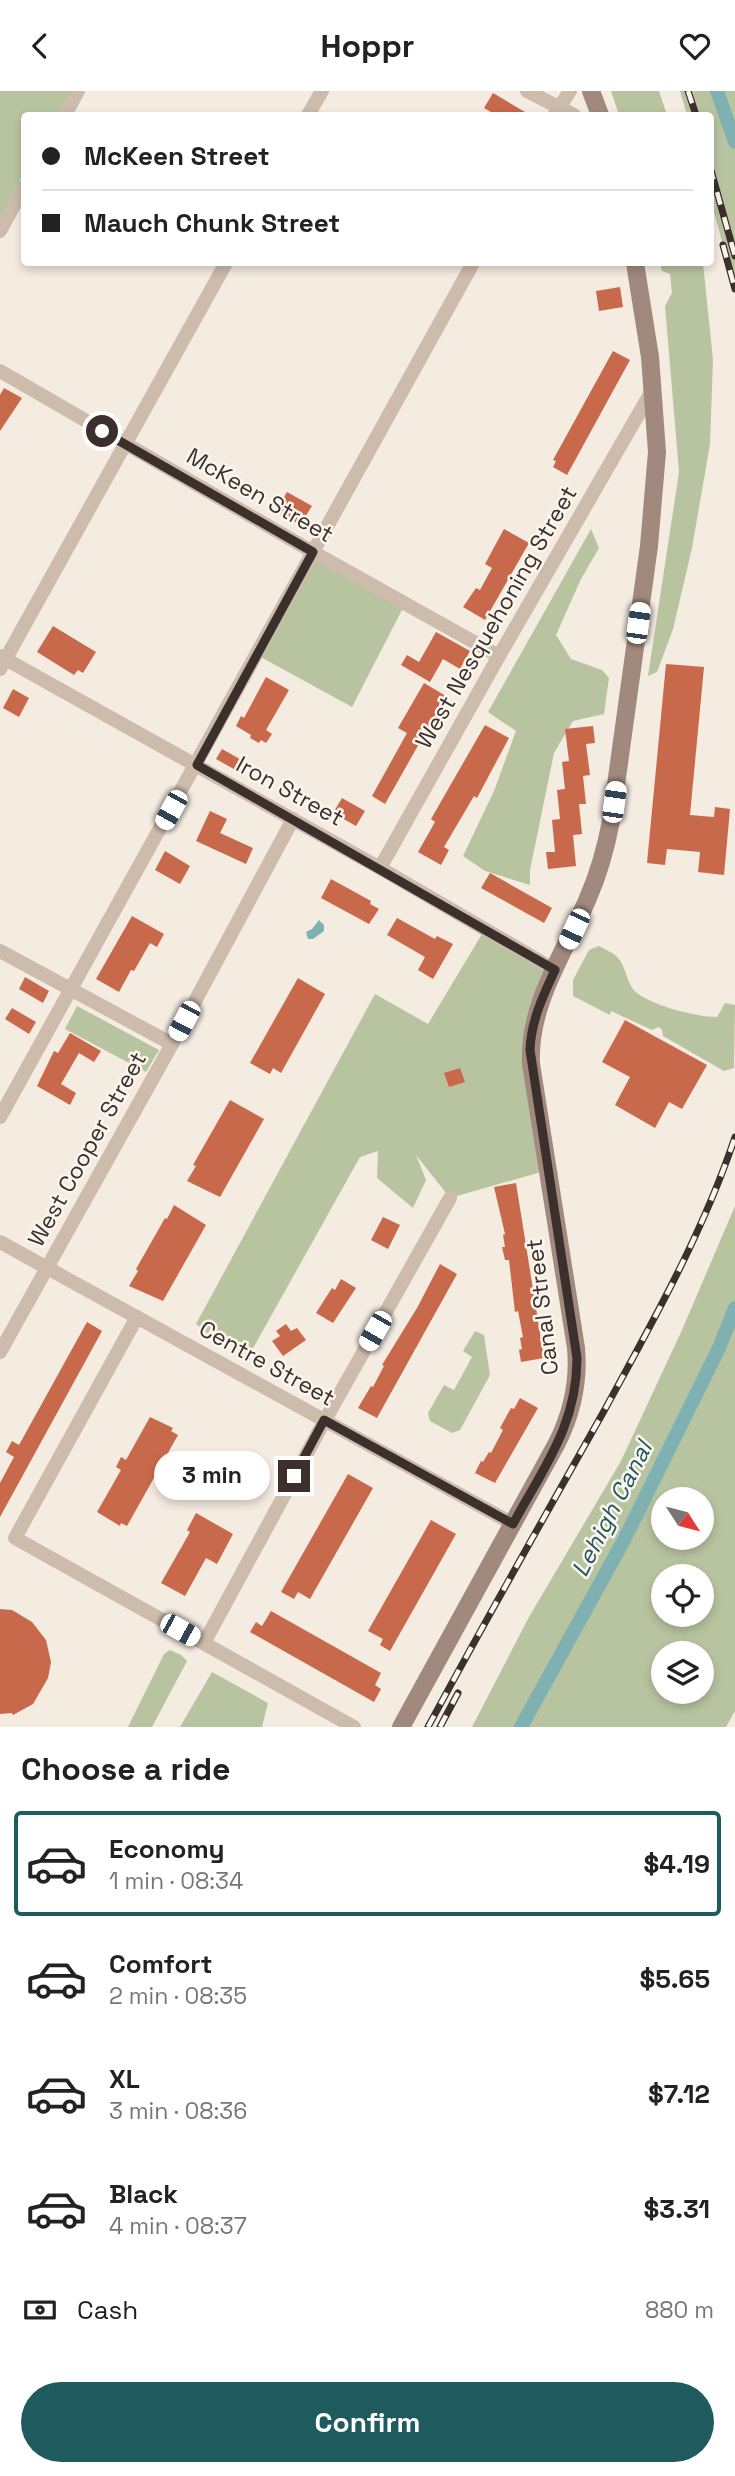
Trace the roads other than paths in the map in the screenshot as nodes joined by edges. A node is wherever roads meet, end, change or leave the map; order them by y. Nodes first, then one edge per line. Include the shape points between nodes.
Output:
1 (78, 91) edge
2 (322, 91) edge
3 (527, 91) edge
4 (570, 91) edge
5 (591, 91) edge
6 (67, 112) edge
7 (310, 112) edge
8 (556, 112) edge
9 (599, 112) edge
10 (21, 193) edge
11 (0, 232) edge
12 (224, 266) edge
13 (470, 266) edge
14 (635, 266) edge
15 (0, 371) edge
16 (653, 389) junction
17 (125, 444) junction
18 (313, 552) junction
19 (499, 656) junction
20 (2, 661) edge
21 (197, 765) junction
22 (293, 819) junction
23 (380, 868) junction
24 (0, 951) edge
25 (555, 970) junction
26 (71, 990) junction
27 (172, 1044) junction
28 (0, 1117) edge
29 (450, 1198) dead end
30 (0, 1242) edge
31 (47, 1268) junction
32 (137, 1317) junction
33 (0, 1352) edge
34 (324, 1420) junction
35 (513, 1524) junction
36 (204, 1643) junction
37 (354, 1727) edge
38 (401, 1727) edge

1 - 6 street
2 - 7 street
3 - 8 street
4 - 8 street
5 - 9 street
10 - 11 street
12 - 17 street
13 - 18 street
14 - 16 street, Canal Street
15 - 17 street, McKeen Street
16 - 19 street, West Nesquehoning Street
16 - 25 street, Canal Street via 657,442 654,500 611,821 596,879
17 - 18 street, McKeen Street
17 - 20 street
18 - 19 street, McKeen Street
18 - 21 street
19 - 23 street, West Nesquehoning Street
20 - 21 street, Iron Street
21 - 22 street, Iron Street
21 - 26 street
22 - 23 street, Iron Street
22 - 27 street, West Cooper Street
23 - 25 street, Iron Street
24 - 26 street
25 - 35 street, Canal Street via 533,1023 531,1064 575,1338 576,1378 565,1428
26 - 27 street
26 - 28 street
27 - 31 street, West Cooper Street
29 - 34 street
30 - 31 street, Centre Street
31 - 32 street, Centre Street
31 - 33 street, West Cooper Street
32 - 34 street, Centre Street
32 - 36 street via 15,1538
34 - 35 street, Centre Street
34 - 36 street
35 - 38 street, Canal Street
36 - 37 street

